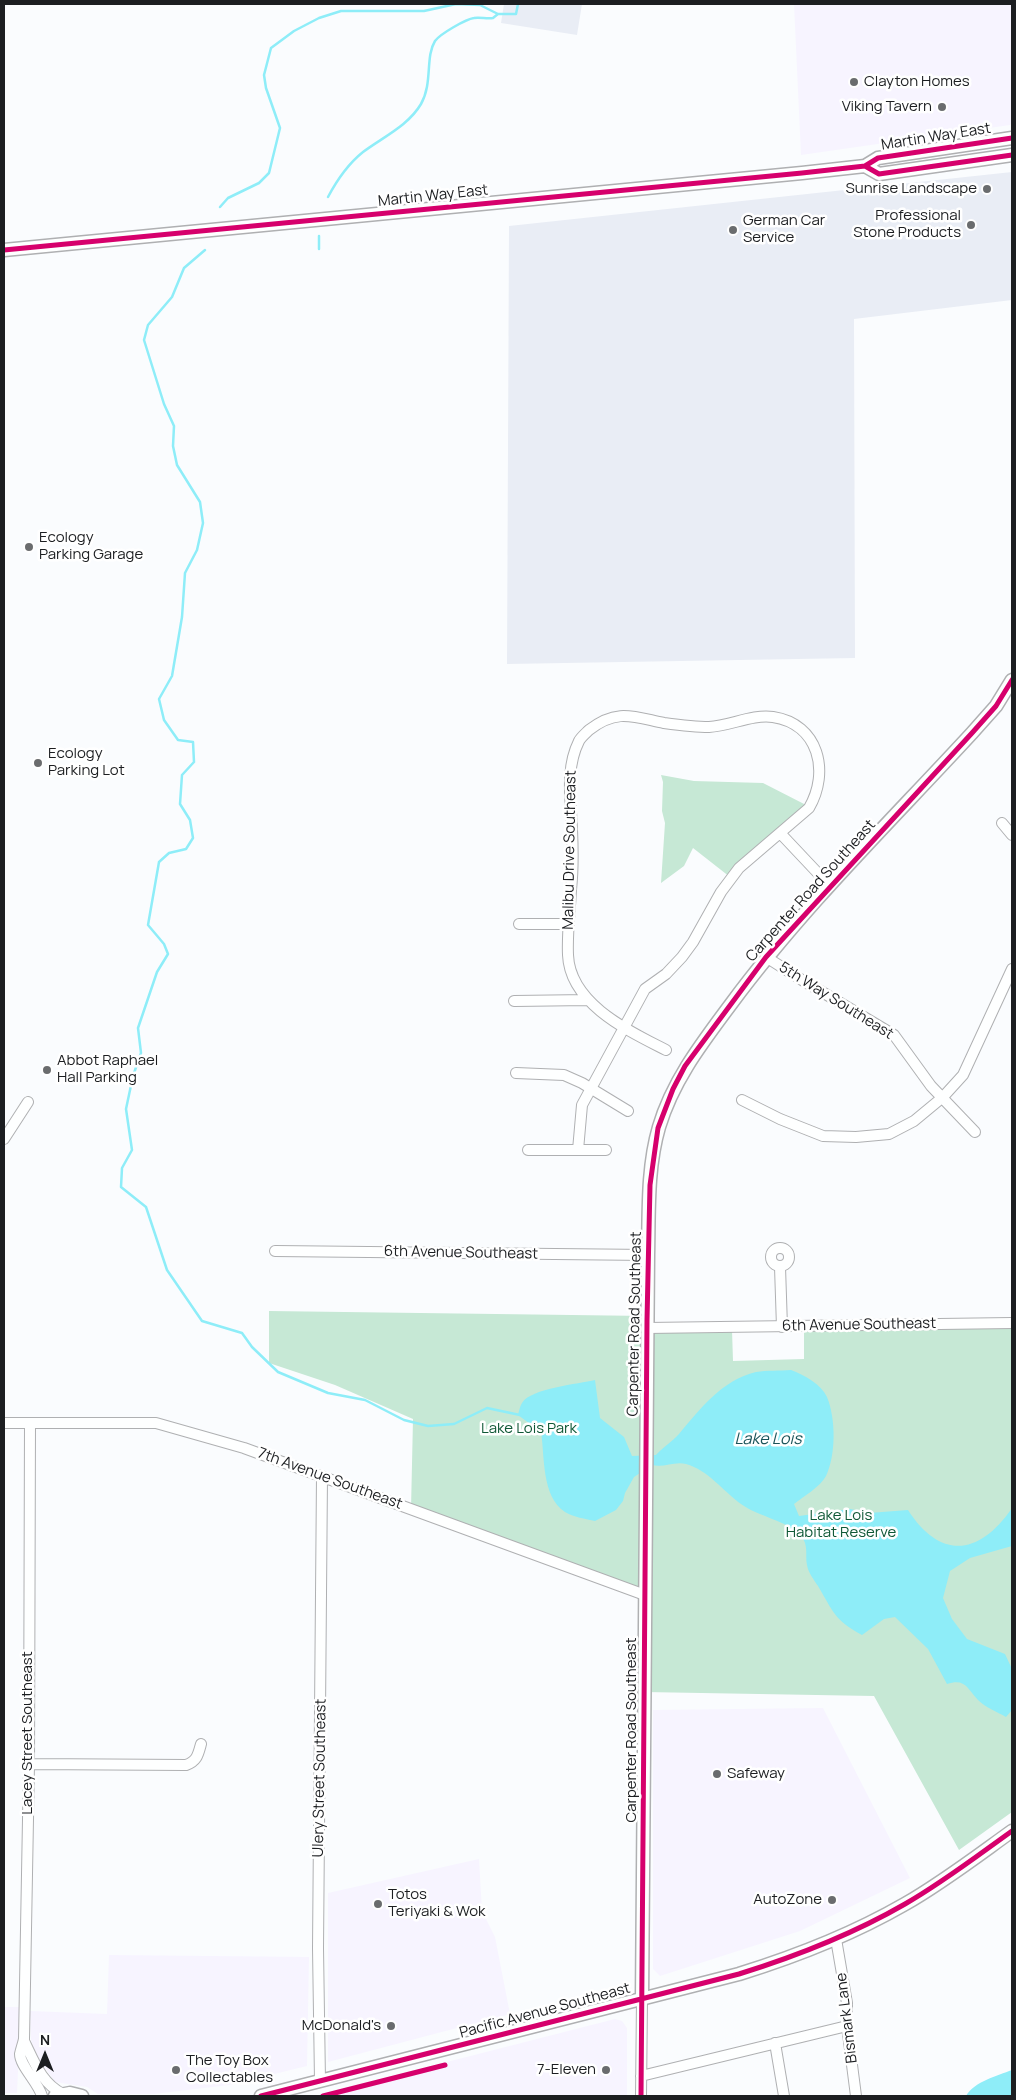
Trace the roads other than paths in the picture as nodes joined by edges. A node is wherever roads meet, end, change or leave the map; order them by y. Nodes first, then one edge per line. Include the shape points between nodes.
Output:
1 (1012, 138) edge
2 (1012, 155) edge
3 (866, 166) junction
4 (4, 250) edge
5 (1012, 680) edge
6 (1002, 823) dead end
7 (781, 834) junction
8 (1012, 835) edge
9 (830, 886) junction
10 (519, 924) dead end
11 (569, 924) junction
12 (766, 957) junction
13 (1011, 974) edge
14 (514, 1000) dead end
15 (588, 1000) junction
16 (623, 1028) junction
17 (666, 1050) dead end
18 (516, 1073) dead end
19 (591, 1089) junction
20 (943, 1097) junction
21 (742, 1100) dead end
22 (28, 1102) dead end
23 (628, 1111) dead end
24 (975, 1132) dead end
25 (4, 1139) edge
26 (528, 1150) dead end
27 (578, 1150) junction
28 (606, 1150) dead end
29 (275, 1251) dead end
30 (648, 1255) junction
31 (780, 1267) dead end
32 (1012, 1323) edge
33 (782, 1327) junction
34 (647, 1328) junction
35 (4, 1423) edge
36 (30, 1424) junction
37 (322, 1476) junction
38 (645, 1595) junction
39 (201, 1744) dead end
40 (29, 1764) junction
41 (1012, 1831) edge
42 (836, 1939) junction
43 (642, 1999) junction
44 (847, 2026) junction
45 (24, 2041) junction
46 (775, 2042) junction
47 (641, 2076) junction
48 (320, 2081) junction
49 (59, 2095) edge
50 (42, 2096) edge
51 (82, 2096) edge
52 (261, 2096) edge
53 (641, 2096) edge
54 (784, 2096) edge
55 (856, 2096) edge

1 - 3 main road, Martin Way East via 878,158
2 - 3 main road, Martin Way East via 879,174
3 - 4 main road, Martin Way East
5 - 9 main road, Carpenter Road Southeast via 996,706 972,734
6 - 8 street
7 - 9 street
7 - 11 street, Malibu Drive Southeast via 809,808 816,796 821,770 814,746 803,732 791,724 772,717 710,727 686,726 638,716 618,716 596,724 579,739 570,768 572,850
7 - 16 street, Malibu Drive Southeast via 730,878 693,942 666,974 644,989
9 - 12 main road, Carpenter Road Southeast
10 - 11 street
11 - 15 street, Malibu Drive Southeast via 568,957 576,982
12 - 20 street, 5th Way Southeast via 894,1035 911,1061
12 - 30 main road, Carpenter Road Southeast via 685,1066 673,1089 658,1128 654,1152
13 - 20 street via 962,1075
14 - 15 street
15 - 16 street, Malibu Drive Southeast
16 - 17 street
16 - 19 street, Malibu Drive Southeast
18 - 19 street via 564,1076
19 - 23 street
19 - 27 street, Malibu Drive Southeast via 582,1105
20 - 21 street via 914,1120 889,1134 856,1137 823,1136
20 - 24 street, 5th Way Southeast
22 - 25 street
26 - 27 street
27 - 28 street
29 - 30 street, 6th Avenue Southeast
30 - 34 main road, Carpenter Road Southeast
31 - 33 street
32 - 33 street, 6th Avenue Southeast
33 - 34 street, 6th Avenue Southeast
34 - 38 main road, Carpenter Road Southeast
35 - 36 street, 7th Avenue Southeast
36 - 37 street, 7th Avenue Southeast via 156,1423 244,1448
36 - 40 street, Lacey Street Southeast
37 - 38 street, 7th Avenue Southeast
37 - 48 street, Ulery Street Southeast
38 - 43 main road, Carpenter Road Southeast
39 - 40 street via 198,1756 186,1764
40 - 45 street, Lacey Street Southeast
41 - 42 main road, Pacific Avenue Southeast via 905,1904
42 - 43 main road, Pacific Avenue Southeast via 776,1962
42 - 44 street, Bismark Lane via 847,2003
43 - 47 street, Carpenter Road Southeast
43 - 48 main road, Pacific Avenue Southeast
44 - 46 street
44 - 55 street, Bismark Lane
45 - 49 street, Lacey Street Southeast via 31,2060
45 - 50 street, Lacey Street Southeast via 21,2061 39,2086
46 - 47 street
46 - 54 street
47 - 53 street, Carpenter Road Southeast
48 - 52 main road, Pacific Avenue Southeast
49 - 51 main road

